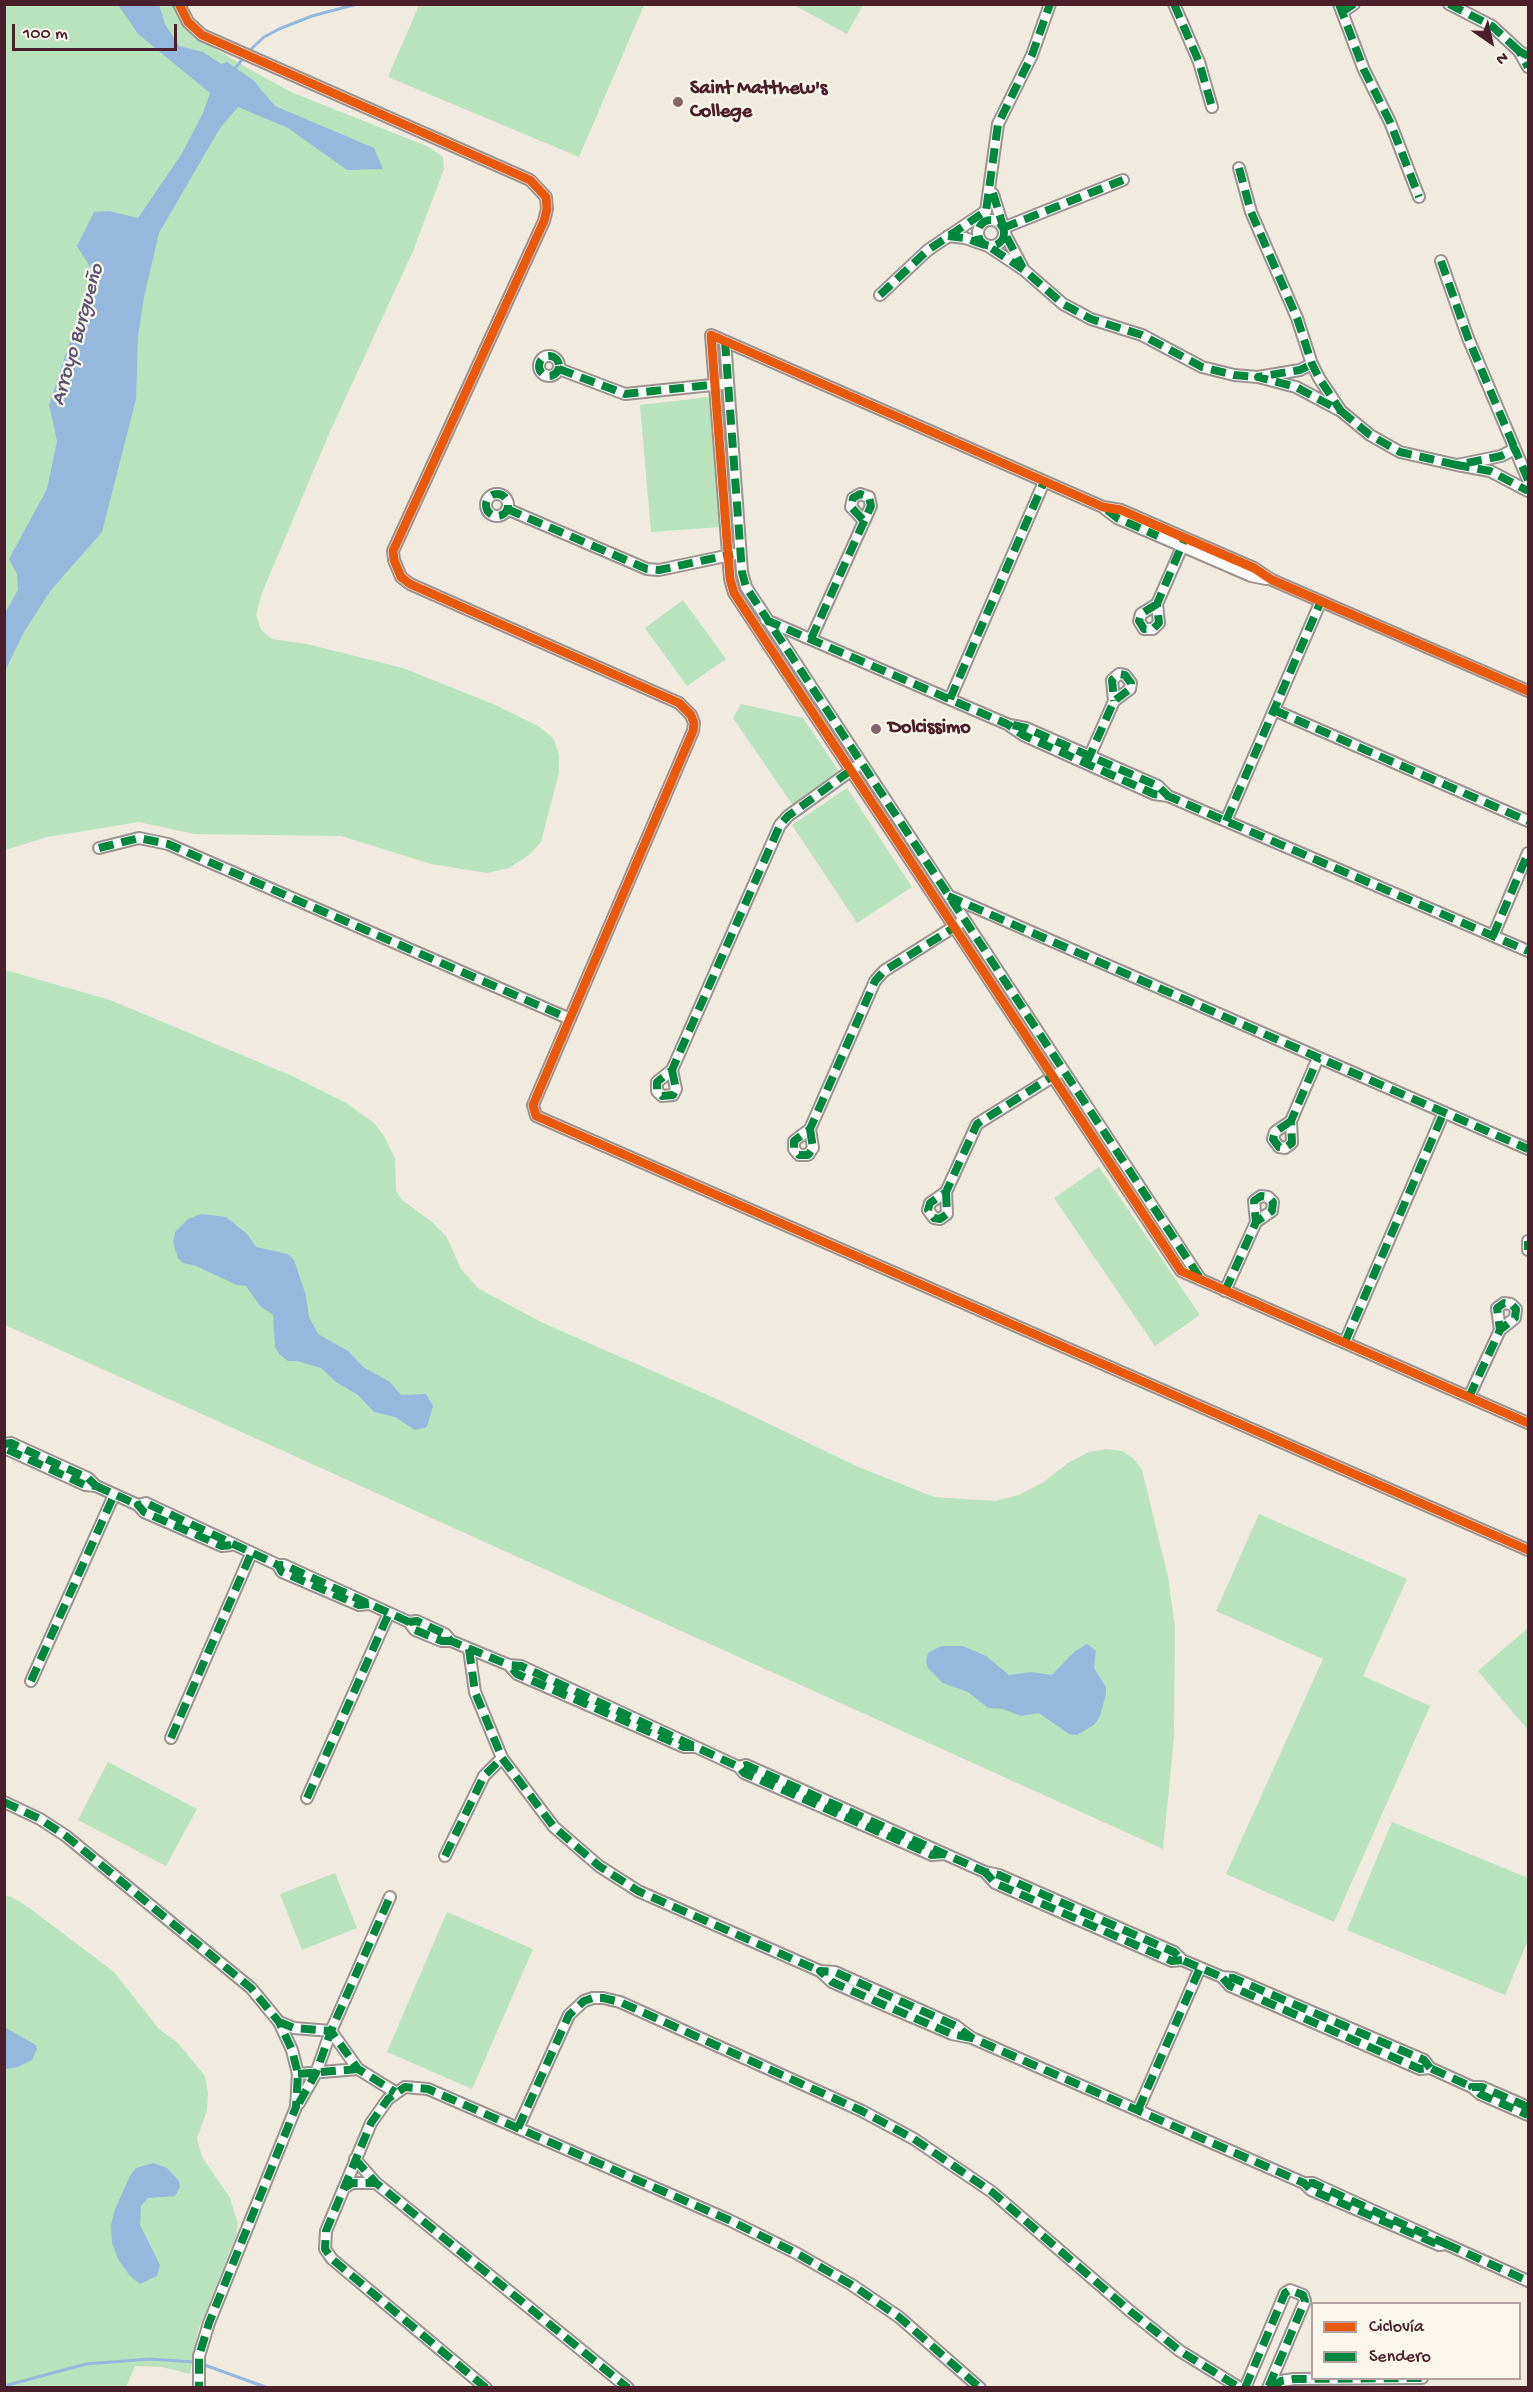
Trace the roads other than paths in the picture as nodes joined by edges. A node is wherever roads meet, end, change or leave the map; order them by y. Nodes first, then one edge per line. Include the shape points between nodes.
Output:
1 (178, 4) edge
2 (1050, 4) edge
3 (1174, 4) edge
4 (1354, 4) edge
5 (1449, 4) edge
6 (1340, 8) edge
7 (1524, 54) edge
8 (1528, 67) edge
9 (1212, 107) dead end
10 (1239, 168) dead end
11 (1124, 180) dead end
12 (992, 182) junction
13 (1419, 197) dead end
14 (980, 222) junction
15 (1004, 228) junction
16 (948, 236) junction
17 (987, 246) junction
18 (1441, 261) dead end
19 (1024, 270) junction
20 (880, 295) dead end
21 (725, 341) junction
22 (1312, 364) junction
23 (559, 369) dead end
24 (1300, 370) junction
25 (1258, 377) junction
26 (1321, 383) junction
27 (728, 384) junction
28 (715, 385) junction
29 (1296, 387) junction
30 (1309, 393) junction
31 (1341, 411) junction
32 (1515, 449) junction
33 (1497, 457) junction
34 (1457, 465) junction
35 (1522, 467) junction
36 (1497, 474) junction
37 (1528, 480) edge
38 (1510, 481) junction
39 (1044, 482) junction
40 (1528, 491) edge
41 (507, 509) dead end
42 (864, 521) dead end
43 (1184, 542) junction
44 (740, 552) junction
45 (728, 555) junction
46 (1322, 602) junction
47 (1157, 604) dead end
48 (747, 612) junction
49 (767, 620) junction
50 (794, 632) junction
51 (811, 639) junction
52 (783, 644) junction
53 (773, 651) junction
54 (814, 690) junction
55 (1528, 691) edge
56 (803, 698) junction
57 (950, 699) junction
58 (1114, 700) dead end
59 (1274, 710) junction
60 (1088, 760) junction
61 (861, 763) junction
62 (851, 770) junction
63 (1226, 820) junction
64 (1528, 820) edge
65 (99, 848) dead end
66 (1528, 853) edge
67 (927, 886) junction
68 (948, 895) junction
69 (974, 906) junction
70 (964, 920) junction
71 (954, 927) junction
72 (1492, 936) junction
73 (1528, 951) edge
74 (570, 1019) junction
75 (1318, 1058) junction
76 (672, 1070) dead end
77 (1063, 1070) junction
78 (1052, 1077) junction
79 (1444, 1112) junction
80 (1291, 1121) dead end
81 (810, 1129) dead end
82 (1528, 1149) edge
83 (946, 1192) dead end
84 (1256, 1222) dead end
85 (1528, 1241) edge
86 (1528, 1250) edge
87 (1201, 1280) junction
88 (1225, 1291) junction
89 (1500, 1329) dead end
90 (1345, 1342) junction
91 (1469, 1397) junction
92 (1528, 1423) edge
93 (4, 1444) edge
94 (4, 1449) edge
95 (96, 1486) junction
96 (114, 1495) junction
97 (1528, 1550) edge
98 (251, 1554) junction
99 (389, 1613) junction
100 (468, 1649) junction
101 (32, 1681) dead end
102 (171, 1738) dead end
103 (502, 1758) junction
104 (308, 1798) dead end
105 (4, 1802) edge
106 (445, 1856) dead end
107 (390, 1898) dead end
108 (1200, 1968) junction
109 (279, 2022) junction
110 (331, 2031) junction
111 (358, 2069) junction
112 (316, 2073) junction
113 (298, 2074) junction
114 (1472, 2086) junction
115 (395, 2092) junction
116 (296, 2107) junction
117 (1528, 2107) edge
118 (1138, 2110) junction
119 (1528, 2115) edge
120 (518, 2128) junction
121 (355, 2158) junction
122 (376, 2183) junction
123 (344, 2188) junction
124 (1528, 2281) edge
125 (1281, 2358) junction
126 (1294, 2379) junction
127 (1311, 2379) edge
128 (198, 2382) edge
129 (486, 2388) edge
130 (628, 2388) edge
131 (980, 2388) edge
132 (1240, 2388) edge
133 (1245, 2388) edge
134 (1269, 2388) edge

1 - 74 street via 194,29 235,51 530,180 546,197 544,221 393,551 397,570 410,584 678,703 691,716 693,730
2 - 12 street via 1032,55 998,124
3 - 9 street via 1199,62
4 - 6 street
5 - 7 street via 1492,26
6 - 13 street
7 - 8 street
10 - 22 street via 1251,212 1297,318
11 - 15 street
12 - 14 street via 989,204
12 - 15 street
14 - 15 street via 995,220
14 - 16 street
14 - 17 street via 979,238
15 - 17 street via 1000,244
15 - 19 street
16 - 17 street
16 - 20 street
17 - 19 street
18 - 32 street via 1468,338
19 - 25 street via 1063,304 1091,319 1142,335 1202,367
21 - 27 street
21 - 28 street via 711,335
21 - 39 street
22 - 24 street
22 - 26 street
23 - 28 street via 625,394
24 - 25 street
24 - 29 street
25 - 29 street
26 - 30 street
26 - 31 street
27 - 28 street
27 - 44 street
28 - 45 street
29 - 30 street
30 - 31 street
31 - 34 street via 1370,435 1400,452
32 - 33 street
32 - 35 street
33 - 34 street
33 - 36 street
34 - 36 street
35 - 37 street
35 - 38 street
36 - 38 street
38 - 40 street
39 - 43 street via 1103,507 1117,518
39 - 57 street
41 - 45 street via 647,569 659,570
42 - 51 street
43 - 46 street via 1251,576 1272,580
43 - 47 street
44 - 45 street
44 - 49 street via 746,587
45 - 48 street via 732,587
46 - 55 street
46 - 59 street
48 - 49 street
48 - 53 street
49 - 50 street
49 - 52 street
50 - 51 street
50 - 52 street
51 - 57 street
52 - 53 street
52 - 54 street
53 - 56 street
54 - 56 street
54 - 61 street
56 - 62 street
57 - 60 street via 1023,735
58 - 60 street
59 - 63 street
59 - 64 street
60 - 63 street via 1154,794
61 - 62 street
61 - 68 street
62 - 67 street
62 - 76 street via 780,825
63 - 72 street
65 - 74 street via 139,838 168,844
66 - 72 street
67 - 68 street
67 - 71 street
68 - 69 street
68 - 70 street
69 - 70 street
69 - 75 street
70 - 71 street
70 - 77 street
71 - 78 street
71 - 81 street via 884,971 875,981
72 - 73 street
74 - 97 street via 533,1105 533,1111 543,1120
75 - 79 street
75 - 80 street
77 - 78 street
77 - 87 street
78 - 83 street via 977,1124
78 - 87 street via 1181,1271
79 - 82 street
79 - 90 street
84 - 88 street
85 - 86 street
87 - 88 street
88 - 90 street
89 - 91 street
90 - 91 street
91 - 92 street
93 - 95 street via 11,1443 88,1478
94 - 95 street via 85,1485
95 - 96 street
96 - 98 street via 138,1505 146,1503 225,1538
96 - 101 street
98 - 99 street via 284,1564
98 - 102 street
99 - 100 street via 409,1622 417,1621
99 - 104 street
100 - 103 street via 475,1692
100 - 108 street via 684,1747 694,1747 739,1767 744,1773 999,1875 1172,1961 1182,1960
103 - 106 street via 484,1776
103 - 118 street via 554,1827 623,1882 820,1971 835,1972 952,2034 972,2037
105 - 109 street via 34,1815 66,1836 251,1988
107 - 110 street
108 - 114 street via 1233,1978 1424,2060 1430,2068
108 - 118 street
109 - 110 street via 294,2028
109 - 113 street
110 - 111 street
110 - 112 street
111 - 112 street
111 - 115 street
112 - 113 street
112 - 116 street
113 - 116 street
114 - 117 street
114 - 119 street via 1480,2094
115 - 120 street via 405,2087 428,2089
115 - 121 street via 376,2115
116 - 128 street via 220,2291 199,2356
118 - 124 street via 1304,2183 1311,2190
120 - 131 street via 729,2220 824,2268 899,2316
120 - 132 street via 569,2015 593,1998 620,2002 862,2111 914,2139 1000,2199 1180,2351
121 - 122 street
121 - 123 street
122 - 123 street via 352,2183
122 - 130 street
123 - 129 street via 326,2231 327,2252
125 - 126 street
125 - 133 street via 1305,2301 1303,2295 1290,2290 1285,2293
125 - 134 street
126 - 127 street
126 - 134 street

